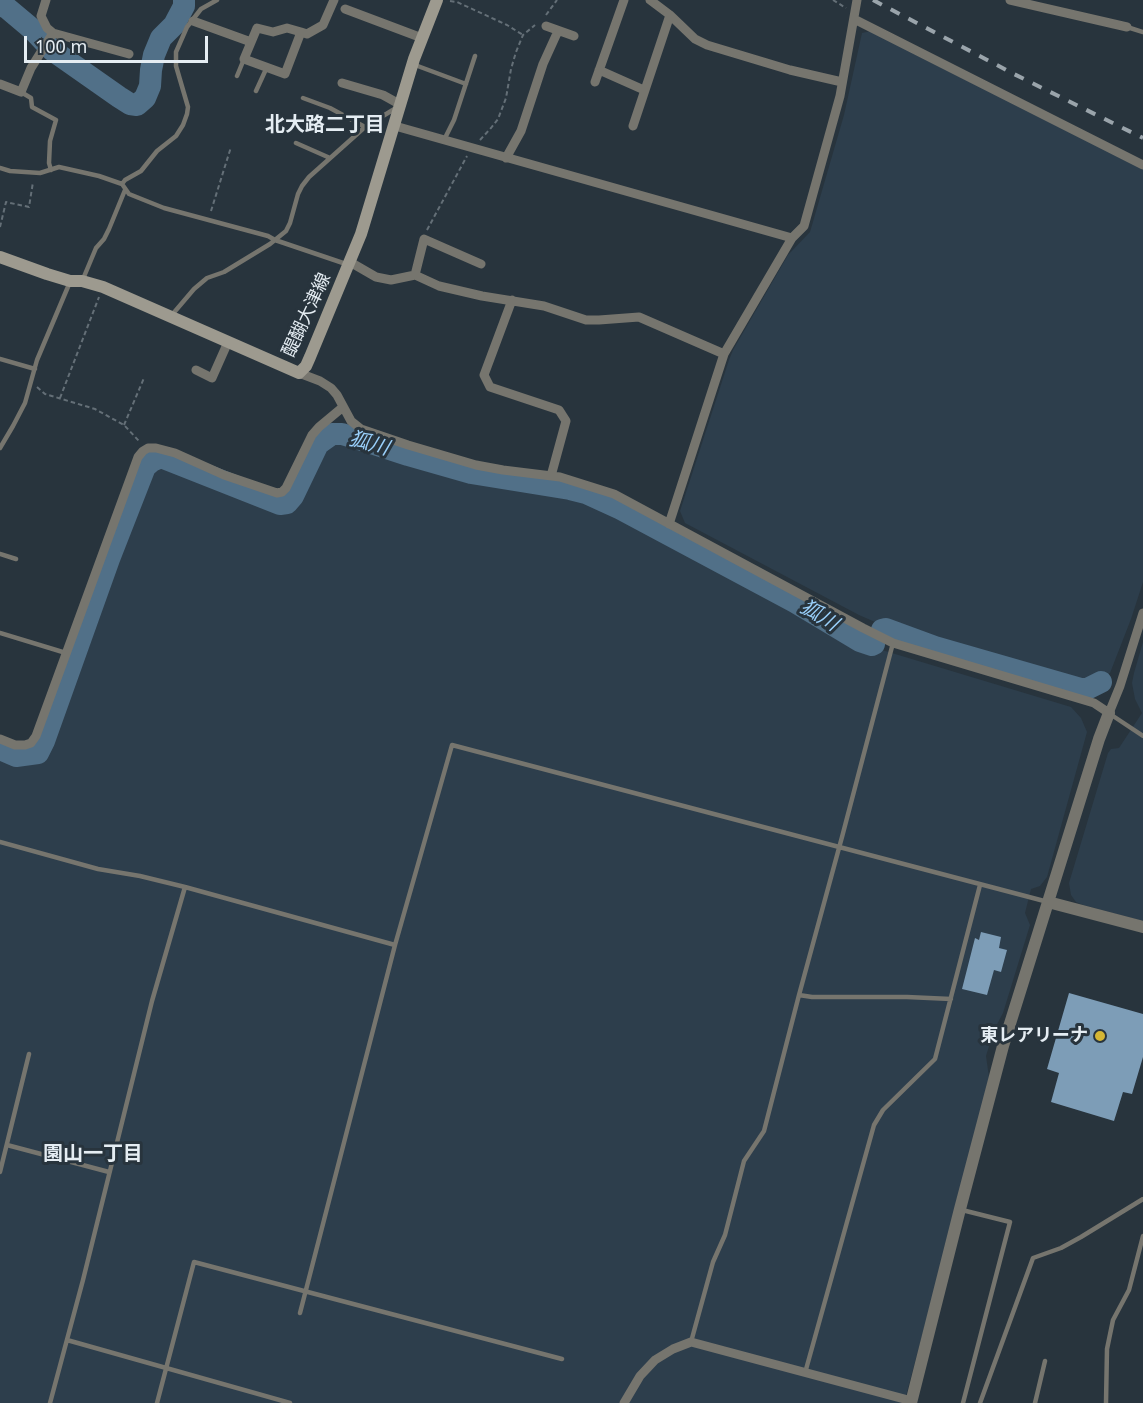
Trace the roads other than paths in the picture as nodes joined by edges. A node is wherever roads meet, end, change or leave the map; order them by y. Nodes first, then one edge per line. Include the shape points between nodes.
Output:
1 (46, 0) edge
2 (217, 0) edge
3 (334, 0) edge
4 (437, 0) edge
5 (624, 0) edge
6 (650, 0) edge
7 (857, 0) edge
8 (1010, 0) edge
9 (345, 9) dead end
10 (670, 15) junction
11 (854, 16) junction
12 (193, 21) junction
13 (546, 26) dead end
14 (1127, 27) joint
15 (558, 31) junction
16 (301, 32) junction
17 (1143, 32) edge
18 (51, 36) junction
19 (574, 36) dead end
20 (422, 38) junction
21 (251, 42) junction
22 (129, 54) dead end
23 (474, 56) dead end
24 (244, 59) junction
25 (413, 64) junction
26 (267, 67) junction
27 (599, 70) junction
28 (237, 76) dead end
29 (595, 82) dead end
30 (842, 82) junction
31 (342, 83) dead end
32 (0, 84) edge
33 (466, 84) junction
34 (644, 90) junction
35 (256, 91) dead end
36 (21, 92) junction
37 (303, 98) dead end
38 (401, 105) junction
39 (394, 126) junction
40 (633, 126) dead end
41 (365, 127) junction
42 (444, 140) junction
43 (296, 143) dead end
44 (330, 158) junction
45 (506, 158) junction
46 (1143, 165) edge
47 (0, 168) edge
48 (51, 170) junction
49 (123, 187) junction
50 (792, 238) junction
51 (275, 240) junction
52 (0, 257) edge
53 (350, 264) junction
54 (481, 264) dead end
55 (415, 275) junction
56 (76, 281) junction
57 (512, 300) junction
58 (171, 316) junction
59 (228, 342) junction
60 (724, 354) junction
61 (0, 359) edge
62 (35, 369) junction
63 (196, 370) dead end
64 (299, 373) junction
65 (343, 407) junction
66 (0, 448) edge
67 (551, 476) junction
68 (669, 524) junction
69 (0, 554) edge
70 (16, 559) dead end
71 (1143, 613) edge
72 (0, 633) edge
73 (893, 643) junction
74 (66, 653) junction
75 (1109, 713) junction
76 (1143, 736) edge
77 (0, 739) edge
78 (0, 842) edge
79 (839, 847) junction
80 (980, 885) junction
81 (185, 887) junction
82 (1048, 902) junction
83 (1143, 927) edge
84 (395, 945) junction
85 (799, 995) junction
86 (951, 999) junction
87 (29, 1054) dead end
88 (7, 1145) junction
89 (0, 1172) edge
90 (109, 1172) junction
91 (1143, 1199) edge
92 (960, 1209) junction
93 (1143, 1236) edge
94 (305, 1291) junction
95 (300, 1313) dead end
96 (67, 1340) junction
97 (691, 1342) junction
98 (562, 1359) dead end
99 (1045, 1361) dead end
100 (166, 1368) junction
101 (805, 1373) junction
102 (912, 1402) edge
103 (50, 1403) edge
104 (157, 1403) edge
105 (290, 1403) edge
106 (624, 1403) edge
107 (963, 1403) edge
108 (980, 1403) edge
109 (1035, 1403) edge
110 (1106, 1403) edge

1 - 18 street via 41,16
2 - 12 lane via 201,9
3 - 16 street via 323,25 307,34
4 - 20 main road, 醍醐大津線
5 - 27 street
6 - 10 street
7 - 11 street
8 - 14 street
9 - 20 street via 361,11
10 - 30 street via 707,45
10 - 34 street
11 - 30 street
11 - 46 street
12 - 21 street
12 - 49 lane via 186,27 176,52 188,107 183,125 141,171 125,180
13 - 15 street
14 - 17 lane
15 - 19 street
15 - 45 street via 521,131
16 - 21 street via 257,28
16 - 26 street via 285,74
18 - 22 street
18 - 36 street
20 - 25 main road, 醍醐大津線
21 - 24 street
23 - 33 lane
24 - 26 street
24 - 28 lane
25 - 33 lane
25 - 38 main road, 醍醐大津線
26 - 35 lane
27 - 29 street
27 - 34 street
30 - 50 street via 804,226
31 - 38 street via 383,95
32 - 36 street
33 - 42 lane
34 - 40 street
36 - 48 lane via 31,98 32,107 56,120 50,141
37 - 41 lane
38 - 39 main road, 醍醐大津線
38 - 41 lane
39 - 42 street
39 - 53 main road, 醍醐大津線
41 - 44 lane
42 - 45 street
43 - 44 lane
44 - 51 lane via 302,186 290,223
45 - 50 street
47 - 48 lane via 34,173
48 - 49 lane via 59,167 99,176
49 - 51 lane via 129,194 164,208
49 - 56 lane via 104,239
50 - 60 street
51 - 53 lane
51 - 58 lane via 224,272 207,278
52 - 56 main road, 醍醐大津線
53 - 55 street via 391,280
53 - 64 main road, 醍醐大津線 via 306,366
54 - 55 street via 424,239
55 - 57 street via 439,286
56 - 58 main road, 醍醐大津線 via 103,287
56 - 62 lane
57 - 60 street via 586,320 639,317
57 - 67 street via 484,375 490,387 559,410 563,415 566,421
58 - 59 main road, 醍醐大津線
59 - 63 street via 212,378
59 - 64 main road, 醍醐大津線
60 - 68 street
61 - 62 lane
62 - 66 lane via 25,403
64 - 65 street via 331,388
65 - 67 street via 361,429 408,445 476,465
65 - 74 street via 312,435 282,492 224,475 175,453 156,448 143,450
67 - 68 street via 614,494
68 - 73 street
69 - 70 lane
71 - 75 street
72 - 74 lane
73 - 75 street via 1094,703
73 - 79 lane
74 - 77 street via 31,743 15,746
75 - 76 lane
75 - 82 street
78 - 81 lane via 98,869
79 - 80 lane
79 - 84 lane via 452,745
79 - 85 lane
80 - 82 lane
80 - 86 lane
81 - 84 lane
81 - 90 lane
82 - 83 street
82 - 92 street via 1003,1046
84 - 94 lane
85 - 86 lane
85 - 97 lane via 764,1131 744,1161
86 - 101 lane via 935,1059 883,1110 874,1125
87 - 88 lane
88 - 89 lane
88 - 90 lane
90 - 96 lane
91 - 108 lane via 1081,1238 1033,1258
92 - 102 street
92 - 107 lane via 1010,1222
93 - 110 lane via 1129,1290 1113,1320 1107,1349
94 - 95 lane
94 - 98 lane
94 - 100 lane via 194,1262
96 - 100 lane
96 - 103 lane
97 - 101 street
97 - 106 street via 655,1360
99 - 109 lane
100 - 104 lane
100 - 105 lane
101 - 102 street

